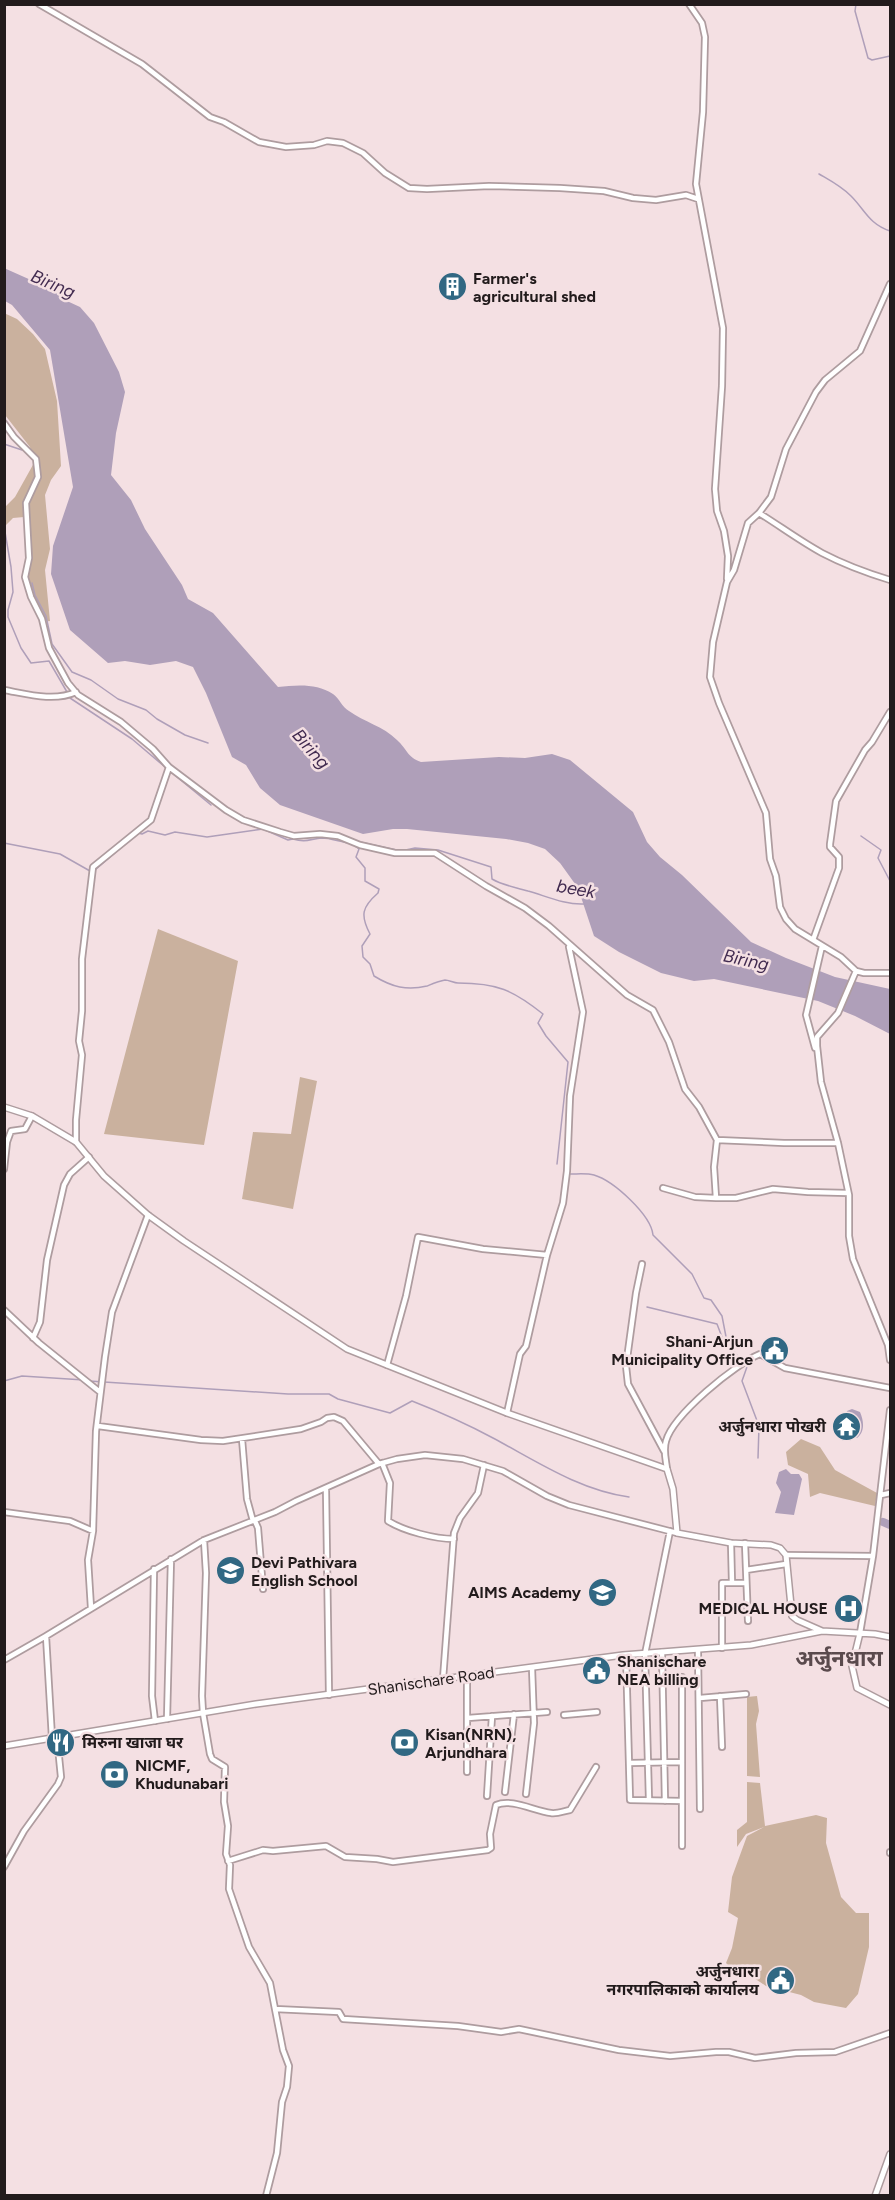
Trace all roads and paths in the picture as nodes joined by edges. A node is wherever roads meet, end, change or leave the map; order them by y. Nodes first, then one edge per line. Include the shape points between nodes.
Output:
1 (39, 4) edge
2 (689, 4) edge
3 (698, 199) junction
4 (891, 284) edge
5 (4, 423) edge
6 (759, 513) junction
7 (726, 547) junction
8 (740, 550) junction
9 (891, 580) edge
10 (727, 582) junction
11 (4, 690) edge
12 (76, 692) junction
13 (891, 712) edge
14 (169, 767) junction
15 (813, 940) junction
16 (569, 946) junction
17 (822, 946) junction
18 (856, 971) junction
19 (891, 973) edge
20 (818, 1056) junction
21 (4, 1107) edge
22 (32, 1116) junction
23 (717, 1140) junction
24 (76, 1142) junction
25 (838, 1143) junction
26 (89, 1157) junction
27 (4, 1169) edge
28 (663, 1188) dead end
29 (848, 1193) junction
30 (716, 1198) junction
31 (148, 1215) junction
32 (547, 1255) junction
33 (642, 1264) dead end
34 (4, 1310) edge
35 (33, 1338) junction
36 (891, 1360) edge
37 (387, 1365) junction
38 (891, 1388) edge
39 (100, 1392) junction
40 (891, 1410) edge
41 (507, 1413) junction
42 (98, 1426) junction
43 (242, 1439) junction
44 (664, 1451) junction
45 (381, 1464) junction
46 (484, 1465) junction
47 (668, 1469) junction
48 (326, 1489) junction
49 (891, 1493) edge
50 (881, 1495) junction
51 (4, 1512) edge
52 (254, 1521) junction
53 (93, 1531) junction
54 (670, 1531) junction
55 (677, 1533) junction
56 (454, 1539) junction
57 (204, 1540) junction
58 (731, 1543) junction
59 (745, 1543) junction
60 (786, 1555) junction
61 (873, 1556) junction
62 (171, 1559) junction
63 (786, 1564) junction
64 (154, 1569) junction
65 (746, 1570) junction
66 (732, 1583) junction
67 (746, 1583) junction
68 (263, 1589) dead end
69 (91, 1608) junction
70 (748, 1621) dead end
71 (822, 1631) junction
72 (860, 1633) junction
73 (46, 1636) junction
74 (891, 1637) edge
75 (722, 1648) junction
76 (698, 1651) junction
77 (662, 1652) junction
78 (645, 1654) junction
79 (626, 1655) junction
80 (4, 1660) edge
81 (532, 1668) junction
82 (467, 1675) junction
83 (663, 1677) junction
84 (443, 1678) junction
85 (746, 1694) dead end
86 (329, 1695) junction
87 (720, 1696) junction
88 (700, 1698) junction
89 (891, 1705) edge
90 (546, 1712) dead end
91 (597, 1712) dead end
92 (203, 1713) junction
93 (534, 1713) junction
94 (514, 1714) junction
95 (564, 1714) dead end
96 (492, 1716) junction
97 (468, 1718) junction
98 (167, 1719) junction
99 (155, 1721) junction
100 (55, 1738) junction
101 (4, 1746) edge
102 (722, 1747) dead end
103 (648, 1762) junction
104 (665, 1762) junction
105 (682, 1762) junction
106 (630, 1763) junction
107 (596, 1767) dead end
108 (467, 1772) dead end
109 (505, 1792) dead end
110 (526, 1794) dead end
111 (487, 1796) dead end
112 (649, 1800) junction
113 (665, 1801) junction
114 (682, 1801) junction
115 (700, 1809) dead end
116 (682, 1846) dead end
117 (228, 1861) junction
118 (5, 1866) edge
119 (275, 2009) junction
120 (891, 2034) edge
121 (891, 2154) edge
122 (266, 2196) edge
123 (875, 2196) edge

1 - 3 street via 142,64 210,117 259,142 286,147 327,141 343,143 363,153 409,188 560,188 656,200 686,195
2 - 3 street via 702,23 705,37
3 - 7 street via 723,328 714,489
4 - 6 street via 860,351 816,392 786,449 771,497
5 - 12 street via 36,459 38,477 26,503 26,583 42,619 49,648
6 - 8 street via 748,523
6 - 9 street via 824,554 856,570
7 - 8 street
7 - 10 street
8 - 10 street
10 - 15 street via 713,642 710,676 766,813 769,853 783,914 788,923
11 - 12 street via 51,697
12 - 14 street via 121,722
13 - 15 street via 836,801 830,848 839,857 839,868
14 - 16 street via 243,820 280,832 294,836 338,836 395,853 435,853 525,908
14 - 24 street via 151,820 93,867 82,959 82,1055
15 - 17 street
16 - 23 street via 627,995 653,1010 686,1089
16 - 32 street via 583,1012 570,1096 563,1203
17 - 18 street
17 - 20 street via 806,1015
18 - 19 street
18 - 20 street via 838,1013 817,1037
20 - 25 street
21 - 22 street
22 - 24 street
22 - 27 street via 25,1129 11,1131
23 - 25 street
23 - 30 street
24 - 26 street
25 - 29 street
26 - 31 street via 104,1176
26 - 35 street via 64,1185 47,1260 40,1322
28 - 30 street via 694,1197
29 - 30 street via 773,1189 736,1198
29 - 36 street via 853,1259
31 - 37 street via 347,1349
31 - 39 street via 112,1312
32 - 37 street via 418,1237
32 - 41 street
33 - 44 street via 626,1366 628,1384
34 - 35 street
35 - 39 street
37 - 41 street
38 - 44 street via 785,1368 760,1354 746,1359 707,1390 670,1433
39 - 42 street
40 - 50 street
41 - 47 street
42 - 43 street via 201,1440
42 - 53 street
43 - 45 street via 301,1429 334,1417 343,1421
43 - 52 street via 247,1499
44 - 47 street
45 - 46 street via 425,1455
45 - 48 street
45 - 56 street via 390,1483 388,1521 431,1537
46 - 54 street via 569,1505
46 - 56 street via 478,1493 460,1518
47 - 55 street
48 - 52 street
48 - 86 street
49 - 50 street
50 - 61 street
51 - 53 street via 70,1521
52 - 57 street
52 - 68 street via 258,1528
53 - 69 street via 88,1560
54 - 55 street
54 - 78 street
55 - 58 street
56 - 84 street
57 - 62 street
57 - 92 street
58 - 59 street
58 - 66 street
59 - 60 street via 771,1545
59 - 65 street
60 - 61 street
60 - 63 street
61 - 72 street
62 - 64 street
62 - 98 street
63 - 65 street
63 - 71 street via 792,1616
64 - 69 street
64 - 99 street
65 - 67 street
66 - 67 street
66 - 75 street via 722,1583
67 - 70 street
69 - 73 street
71 - 72 street, Shanischare Road
71 - 75 street, Shanischare Road
72 - 74 street, Shanischare Road
72 - 89 street via 852,1666 857,1688
73 - 80 street
73 - 100 street
75 - 76 street, Shanischare Road
76 - 77 street, Shanischare Road
76 - 88 street
77 - 78 street, Shanischare Road
77 - 83 street
78 - 79 street, Shanischare Road
78 - 103 street
79 - 81 street, Shanischare Road
79 - 106 street
81 - 82 street, Shanischare Road
81 - 93 street
82 - 84 street, Shanischare Road
82 - 97 street
83 - 104 street
83 - 105 street via 682,1677
84 - 86 street, Shanischare Road
85 - 87 street
86 - 92 street, Shanischare Road
87 - 88 street
87 - 102 street
88 - 115 street
90 - 93 street
91 - 95 street
92 - 98 street, Shanischare Road
92 - 117 street via 212,1759 225,1767
93 - 94 street
93 - 110 street
94 - 96 street
94 - 109 street
96 - 97 street
96 - 111 street
97 - 108 street
98 - 99 street, Shanischare Road
99 - 100 street, Shanischare Road
100 - 101 street, Shanischare Road
100 - 118 street via 61,1777
103 - 104 street
103 - 106 street
103 - 112 street
104 - 105 street
104 - 113 street
105 - 114 street
106 - 112 street via 630,1800
107 - 117 street via 570,1810 552,1814 524,1806 496,1805 488,1850 393,1862 345,1857 326,1846 263,1850
112 - 113 street
113 - 114 street
114 - 116 street
117 - 119 street via 229,1889 249,1947 270,1983
119 - 120 street via 339,2012 343,2019 501,2032 519,2029 619,2050 670,2056 729,2052 755,2058 835,2052
119 - 122 street via 289,2066 277,2153
121 - 123 street

